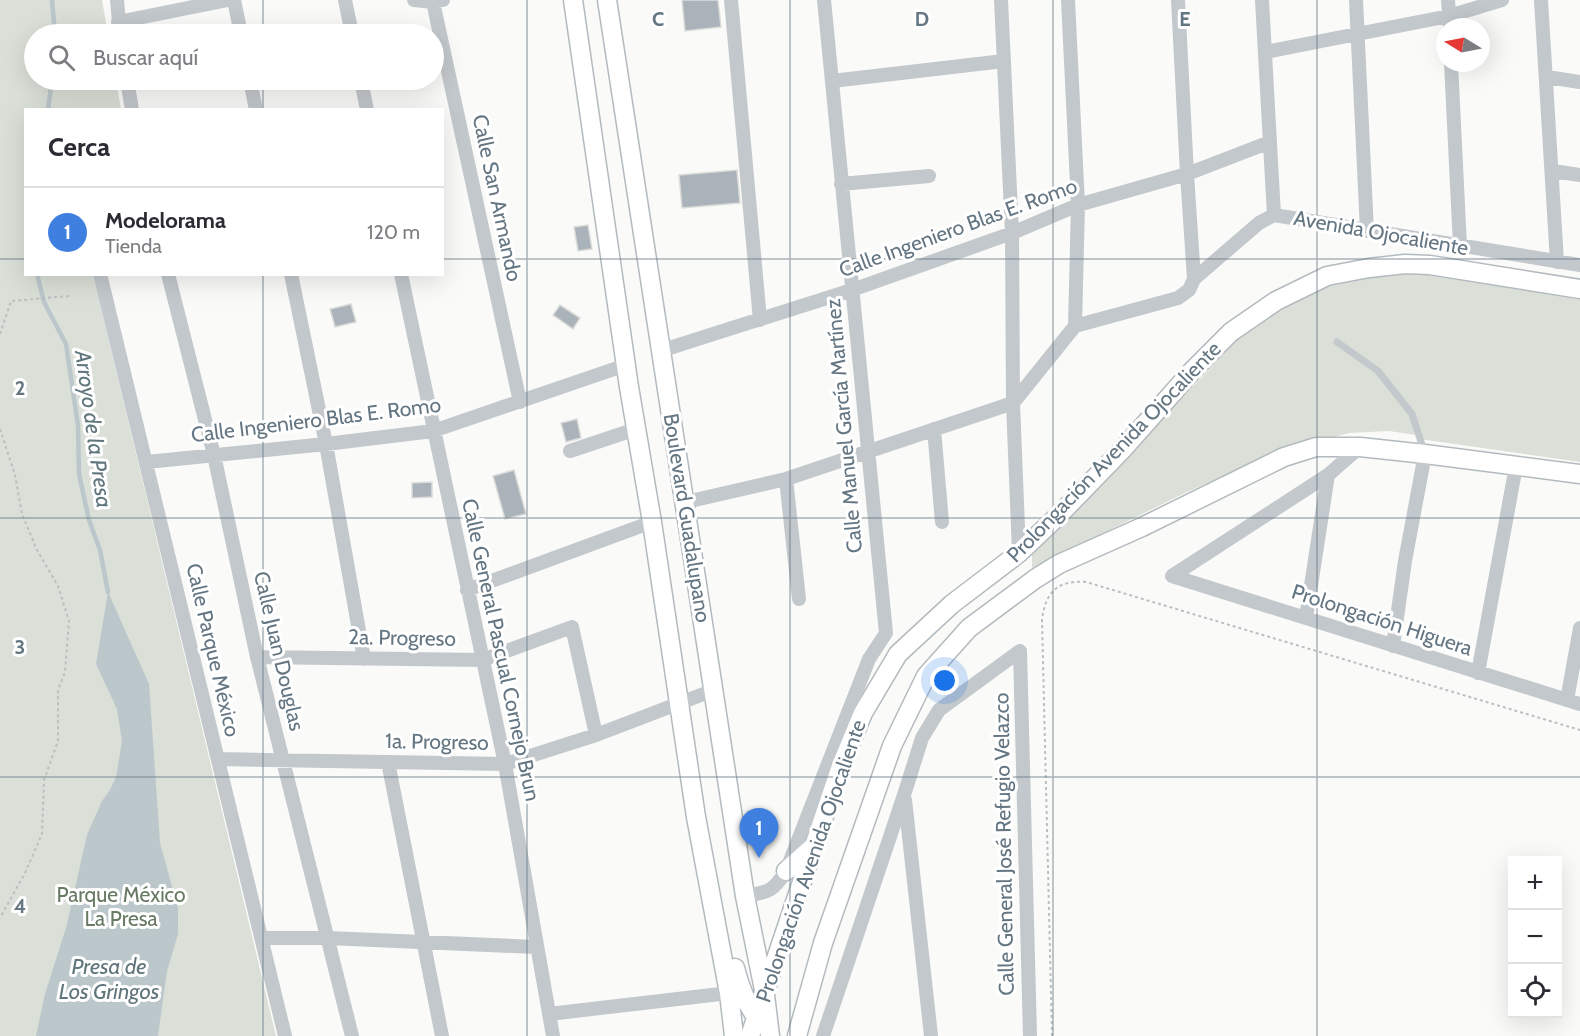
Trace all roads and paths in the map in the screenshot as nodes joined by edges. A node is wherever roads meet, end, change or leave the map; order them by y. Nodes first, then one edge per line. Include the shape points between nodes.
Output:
1 (117, 0) edge
2 (228, 0) edge
3 (234, 0) edge
4 (345, 0) edge
5 (414, 0) edge
6 (573, 0) edge
7 (607, 0) edge
8 (731, 0) edge
9 (824, 0) edge
10 (1001, 0) edge
11 (1068, 0) edge
12 (1178, 0) edge
13 (1262, 0) edge
14 (1356, 0) edge
15 (1448, 0) edge
16 (1502, 0) edge
17 (1541, 0) edge
18 (438, 1) edge
19 (1449, 18) edge
20 (1459, 18) edge
21 (119, 24) edge
22 (135, 24) edge
23 (239, 24) edge
24 (350, 24) edge
25 (443, 24) edge
26 (1436, 24) edge
27 (444, 30) edge
28 (1358, 35) junction
29 (1265, 52) junction
30 (1004, 61) junction
31 (1451, 72) edge
32 (1547, 77) junction
33 (832, 81) junction
34 (1580, 82) edge
35 (129, 90) edge
36 (252, 90) edge
37 (363, 90) edge
38 (132, 108) edge
39 (256, 108) edge
40 (367, 108) edge
41 (1270, 142) junction
42 (1553, 171) junction
43 (1187, 174) junction
44 (1580, 175) edge
45 (929, 176) dead end
46 (841, 184) junction
47 (1078, 205) junction
48 (1274, 214) junction
49 (1367, 231) junction
50 (1012, 233) junction
51 (1460, 246) junction
52 (1557, 262) junction
53 (1430, 265) joint
54 (1580, 265) edge
55 (100, 276) edge
56 (169, 276) edge
57 (291, 276) edge
58 (401, 276) edge
59 (1194, 279) junction
60 (1580, 289) edge
61 (852, 290) junction
62 (70, 296) dead end
63 (760, 320) junction
64 (1075, 326) junction
65 (0, 334) edge
66 (1337, 342) dead end
67 (660, 351) junction
68 (626, 365) junction
69 (520, 402) junction
70 (1013, 403) junction
71 (0, 429) edge
72 (636, 429) junction
73 (934, 429) junction
74 (434, 431) junction
75 (327, 444) junction
76 (1360, 447) junction
77 (570, 451) dead end
78 (867, 451) junction
79 (1425, 454) junction
80 (214, 455) junction
81 (147, 462) junction
82 (1516, 466) junction
83 (1580, 474) edge
84 (1328, 475) junction
85 (786, 479) junction
86 (686, 502) junction
87 (652, 522) junction
88 (942, 522) dead end
89 (1019, 553) junction
90 (467, 590) junction
91 (799, 599) dead end
92 (1306, 618) junction
93 (1580, 628) edge
94 (1393, 646) junction
95 (258, 657) junction
96 (364, 659) junction
97 (482, 660) junction
98 (1478, 673) junction
99 (714, 690) junction
100 (1574, 702) edge
101 (680, 704) junction
102 (1580, 730) edge
103 (596, 735) junction
104 (892, 746) junction
105 (915, 757) junction
106 (218, 759) junction
107 (283, 760) junction
108 (388, 762) junction
109 (506, 764) junction
110 (904, 795) junction
111 (696, 817) junction
112 (815, 844) junction
113 (786, 871) junction
114 (745, 896) junction
115 (0, 918) edge
116 (263, 938) junction
117 (328, 939) junction
118 (422, 942) junction
119 (536, 947) junction
120 (729, 993) junction
121 (765, 995) junction
122 (549, 1014) junction
123 (756, 1017) junction
124 (770, 1034) edge
125 (798, 1034) edge
126 (285, 1036) edge
127 (352, 1036) edge
128 (442, 1036) edge
129 (553, 1036) edge
130 (734, 1036) edge
131 (750, 1036) edge
132 (823, 1036) edge
133 (931, 1036) edge
134 (1030, 1036) edge
135 (1052, 1036) edge

1 - 21 street
2 - 22 street
3 - 23 street
4 - 24 street
5 - 18 street
6 - 68 main road, Boulevard Guadalupano
7 - 67 main road, Boulevard Guadalupano
8 - 63 street
9 - 33 street, Calle Manuel García Martínez
10 - 30 street
11 - 47 street
12 - 43 street
13 - 29 street
14 - 28 street
15 - 19 street
16 - 20 street
17 - 32 street
18 - 25 street, Calle San Armando
26 - 28 street
27 - 69 street, Calle San Armando
28 - 29 street
28 - 49 street
29 - 41 street
30 - 33 street
30 - 50 street
31 - 51 street
32 - 34 street
32 - 42 street
33 - 46 street, Calle Manuel García Martínez
35 - 38 street
36 - 39 street
37 - 40 street
41 - 43 street, Calle Ingeniero Blas E. Romo
41 - 48 street
42 - 44 street
42 - 52 street
43 - 47 street, Calle Ingeniero Blas E. Romo
43 - 59 street
45 - 46 street
46 - 61 street, Calle Manuel García Martínez
47 - 50 street, Calle Ingeniero Blas E. Romo
47 - 64 street
48 - 49 street, Avenida Ojocaliente
48 - 59 street, Avenida Ojocaliente
49 - 51 street, Avenida Ojocaliente
50 - 61 street, Calle Ingeniero Blas E. Romo
50 - 70 street
51 - 52 street, Avenida Ojocaliente
52 - 54 street, Avenida Ojocaliente
53 - 60 main road, Avenida Ojocaliente
53 - 89 main road, Prolongación Avenida Ojocaliente via 1405,264 1327,276 1276,301 1231,332 1122,450
55 - 81 street, Calle Parque México
56 - 80 street, Calle Juan Douglas
57 - 75 street
58 - 74 street, Calle General Pascual Cornejo Brun
59 - 64 street, Avenida Ojocaliente via 1189,290 1178,298
61 - 63 street, Calle Ingeniero Blas E. Romo
61 - 78 street, Calle Manuel García Martínez
62 - 65 path via 11,301
63 - 67 street, Calle Ingeniero Blas E. Romo
64 - 70 street
66 - 79 lane via 1378,371 1412,414
67 - 86 main road, Boulevard Guadalupano
68 - 69 street, Calle Ingeniero Blas E. Romo
68 - 72 main road, Boulevard Guadalupano
69 - 74 street, Calle Ingeniero Blas E. Romo
70 - 73 street
70 - 89 street
71 - 115 path via 22,514 58,586 69,621 65,672 58,690 58,741 44,780 42,834
72 - 77 street
72 - 87 main road, Boulevard Guadalupano
73 - 78 street
73 - 88 street
74 - 75 street, Calle Ingeniero Blas E. Romo
74 - 90 street, Calle General Pascual Cornejo Brun
75 - 80 street, Calle Ingeniero Blas E. Romo
75 - 96 street
76 - 79 main road, Prolongación Avenida Ojocaliente
76 - 84 street
76 - 104 main road, Prolongación Avenida Ojocaliente via 1316,447 1284,457 1035,579 969,628 926,676
78 - 85 street
78 - 113 street, Calle Manuel García Martínez via 886,633 868,660
79 - 82 main road, Prolongación Avenida Ojocaliente
79 - 94 street
80 - 81 street, Calle Ingeniero Blas E. Romo
80 - 95 street, Calle Juan Douglas
81 - 106 street, Calle Parque México
82 - 83 main road, Prolongación Avenida Ojocaliente
82 - 98 street
84 - 92 street
84 - 92 street, Prolongación Higuera via 1172,576
85 - 86 street
85 - 91 street
86 - 99 main road, Boulevard Guadalupano
87 - 90 street
87 - 101 main road, Boulevard Guadalupano
89 - 112 main road, Prolongación Avenida Ojocaliente via 952,604 898,654 863,713
90 - 97 street, Calle General Pascual Cornejo Brun
92 - 94 street, Prolongación Higuera
93 - 100 street
94 - 98 street, Prolongación Higuera
95 - 96 street, 2a. Progreso
95 - 107 street, Calle Juan Douglas
96 - 97 street, 2a. Progreso
97 - 103 street, 2a. Progreso via 572,627
97 - 109 street, Calle General Pascual Cornejo Brun
98 - 100 street, Prolongación Higuera
99 - 101 street, 1a. Progreso
99 - 114 main road, Boulevard Guadalupano
101 - 103 street, 1a. Progreso
101 - 111 main road, Boulevard Guadalupano
102 - 135 path via 1086,582 1072,581 1054,589 1045,601 1042,619
103 - 109 street, 1a. Progreso
104 - 105 street
104 - 125 main road, Prolongación Avenida Ojocaliente via 823,942
105 - 110 street
105 - 134 street, Calle General José Refugio Velazco via 921,738 939,710 1020,651
106 - 107 street, 1a. Progreso
106 - 116 street, Calle Parque México
107 - 108 street, 1a. Progreso
107 - 117 street, Calle Juan Douglas
108 - 109 street, 1a. Progreso
108 - 118 street
109 - 119 street, Calle General Pascual Cornejo Brun
110 - 132 street
110 - 133 street
111 - 120 main road, Boulevard Guadalupano
111 - 123 main road via 714,842 740,988
112 - 113 main road
112 - 121 main road, Prolongación Avenida Ojocaliente
113 - 114 street via 770,891
114 - 121 main road, Boulevard Guadalupano
116 - 117 street
116 - 126 street, Calle Parque México
117 - 118 street
117 - 127 street, Calle Juan Douglas
118 - 119 street
118 - 128 street
119 - 122 street, Calle General Pascual Cornejo Brun
120 - 122 street
120 - 130 main road, Boulevard Guadalupano
121 - 123 main road, Prolongación Avenida Ojocaliente
121 - 124 main road, Boulevard Guadalupano
122 - 129 street, Calle General Pascual Cornejo Brun
123 - 124 main road
123 - 131 main road, Prolongación Avenida Ojocaliente
124 - 125 main road

